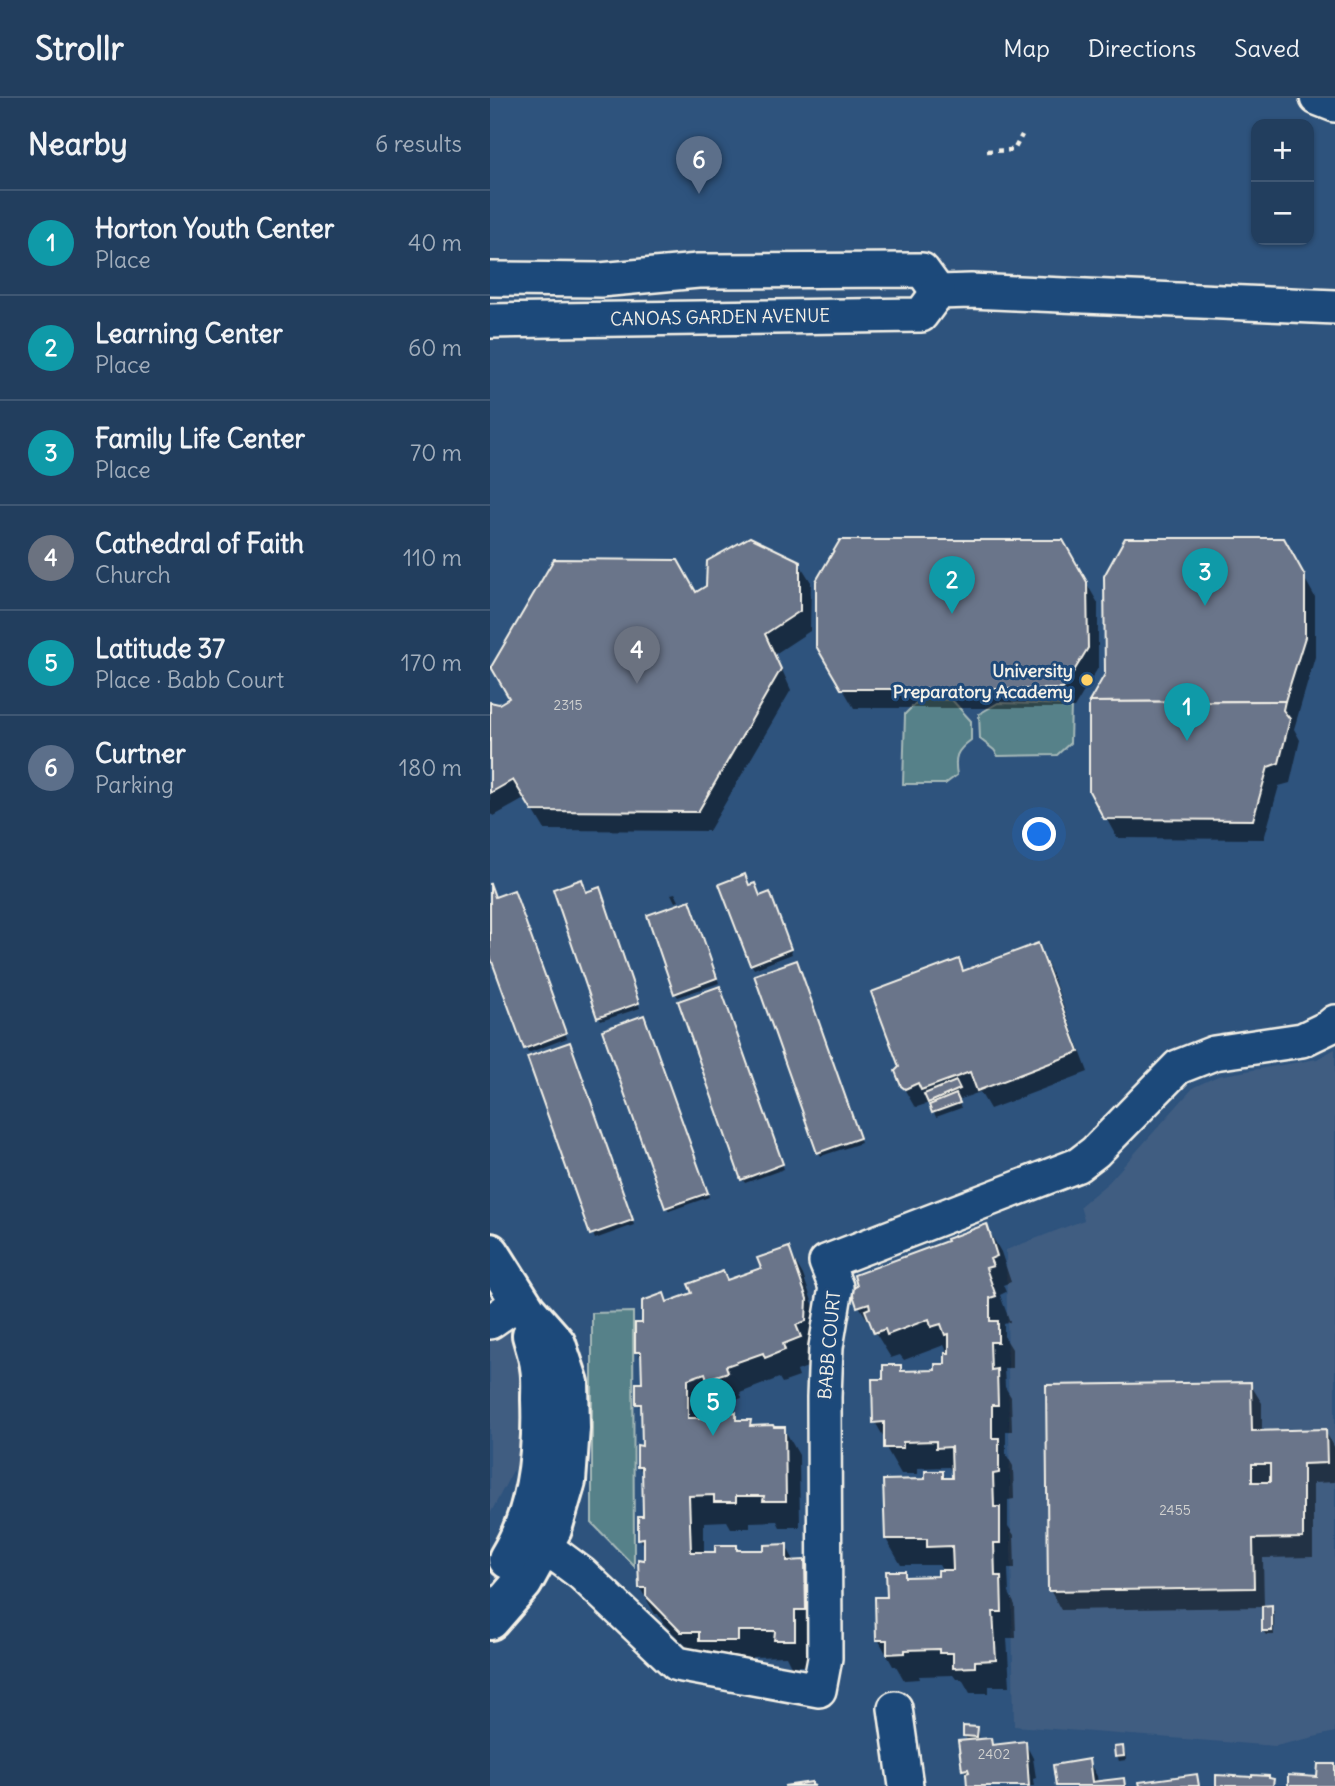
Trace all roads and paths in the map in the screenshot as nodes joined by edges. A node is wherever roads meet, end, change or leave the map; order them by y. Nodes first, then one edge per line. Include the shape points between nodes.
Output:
1 (1317, 98) edge
2 (1335, 105) edge
3 (1022, 135) dead end
4 (987, 151) dead end
5 (490, 279) edge
6 (938, 292) junction
7 (1335, 307) edge
8 (490, 321) edge
9 (1335, 1022) edge
10 (490, 1253) edge
11 (512, 1311) edge
12 (543, 1545) junction
13 (490, 1586) edge
14 (490, 1620) edge
15 (895, 1708) dead end
16 (906, 1786) edge

1 - 2 street
3 - 4 path via 1014,150
5 - 6 street via 600,280 698,271 922,270
6 - 7 street
6 - 8 street, CANOAS GARDEN AVENUE via 921,315
9 - 12 street, BABB COURT via 1302,1040 1214,1053 1178,1067 1078,1165 826,1262 836,1287 826,1347 825,1658 819,1690 677,1664 582,1574
10 - 11 main road
11 - 12 main road via 556,1344 569,1383 566,1481
11 - 13 main road via 540,1368 539,1470 515,1546
12 - 14 main road via 523,1583
15 - 16 street

